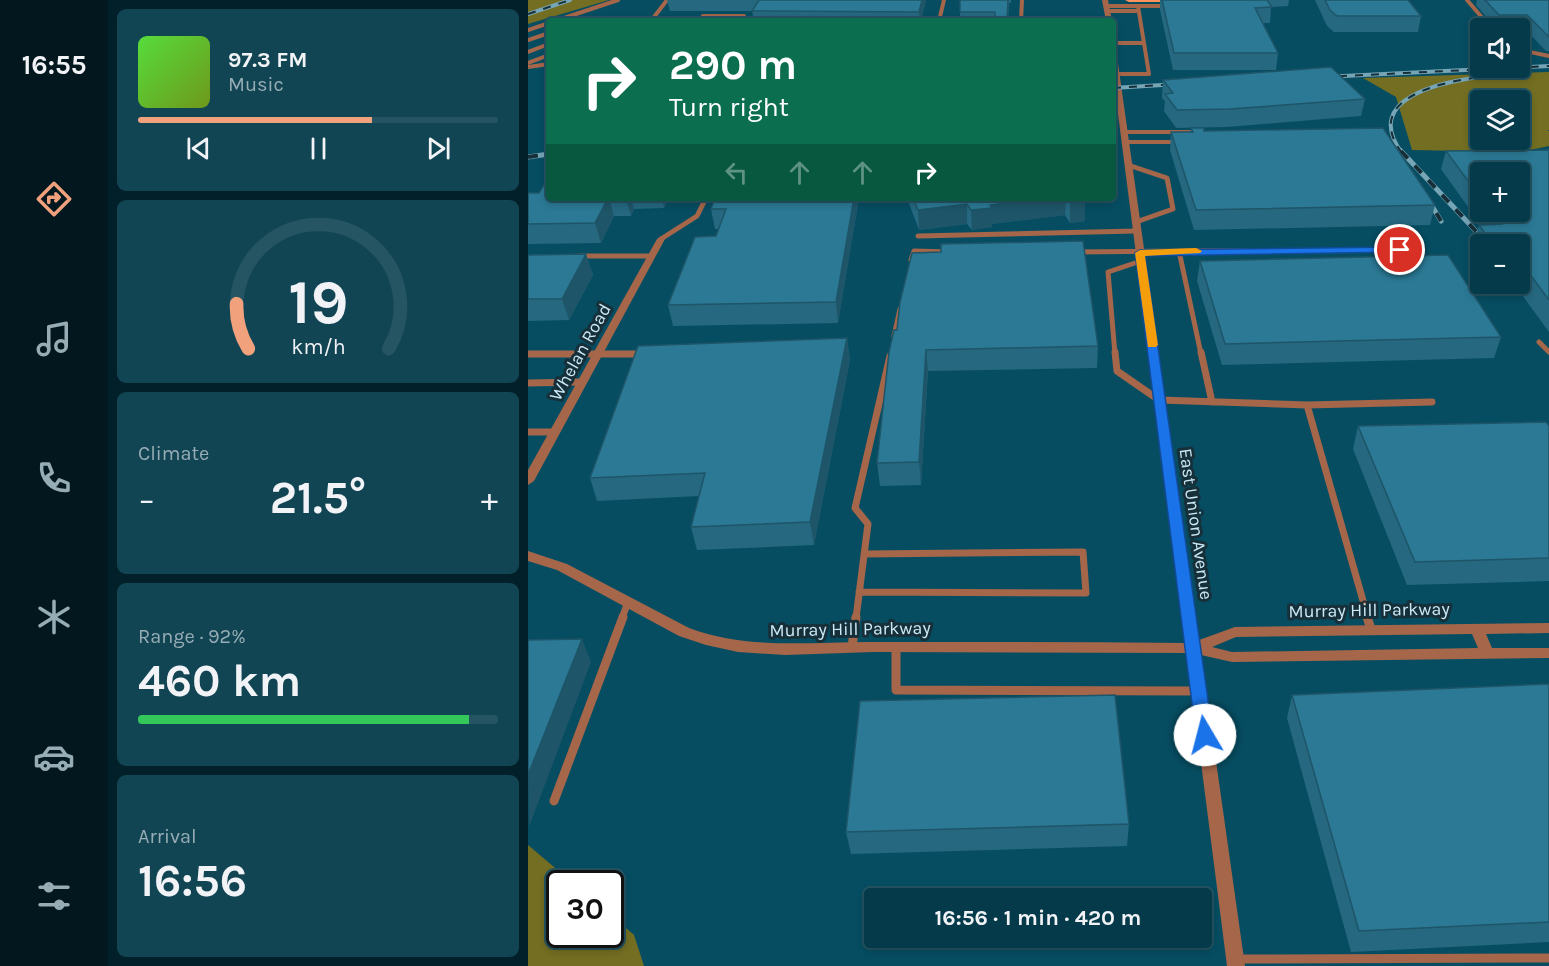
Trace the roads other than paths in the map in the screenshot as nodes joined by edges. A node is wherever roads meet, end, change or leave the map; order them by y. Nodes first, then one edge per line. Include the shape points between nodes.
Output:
1 (618, 0) edge
2 (667, 0) edge
3 (944, 0) edge
4 (1022, 0) edge
5 (1129, 0) edge
6 (1194, 0) edge
7 (1467, 0) edge
8 (1106, 6) edge
9 (1173, 6) edge
10 (1138, 8) junction
11 (564, 18) edge
12 (653, 18) edge
13 (703, 18) edge
14 (744, 18) edge
15 (940, 18) edge
16 (1021, 18) edge
17 (1482, 18) edge
18 (546, 24) edge
19 (528, 30) edge
20 (546, 32) edge
21 (546, 33) edge
22 (528, 40) edge
23 (1116, 43) edge
24 (1143, 43) junction
25 (546, 46) edge
26 (528, 52) edge
27 (1530, 52) edge
28 (1548, 56) edge
29 (546, 57) edge
30 (546, 64) edge
31 (528, 66) edge
32 (1116, 74) joint
33 (1117, 113) edge
34 (1204, 132) edge
35 (1124, 137) junction
36 (1184, 142) edge
37 (1128, 165) junction
38 (704, 201) edge
39 (1136, 226) junction
40 (918, 236) dead end
41 (661, 238) joint
42 (1422, 250) dead end
43 (1179, 251) junction
44 (961, 252) edge
45 (1068, 252) edge
46 (573, 256) edge
47 (652, 256) junction
48 (1140, 257) junction
49 (911, 263) edge
50 (903, 298) edge
51 (1539, 342) dead end
52 (1549, 352) edge
53 (598, 353) junction
54 (528, 354) edge
55 (646, 354) edge
56 (582, 382) junction
57 (528, 383) edge
58 (1159, 400) junction
59 (1212, 402) junction
60 (1432, 402) dead end
61 (1307, 405) junction
62 (528, 432) edge
63 (555, 432) junction
64 (528, 481) edge
65 (864, 554) junction
66 (528, 556) edge
67 (859, 592) junction
68 (628, 602) junction
69 (1477, 628) junction
70 (1549, 628) edge
71 (1371, 629) junction
72 (852, 647) junction
73 (896, 647) junction
74 (1193, 648) junction
75 (1549, 653) edge
76 (1487, 654) junction
77 (1198, 691) junction
78 (554, 801) dead end
79 (1549, 958) edge
80 (1236, 962) edge

1 - 11 lane
2 - 12 lane
3 - 15 lane
4 - 16 lane
5 - 6 highway
7 - 17 lane
8 - 10 lane
9 - 10 lane
10 - 24 lane
13 - 14 lane
18 - 19 lane
19 - 20 lane
21 - 22 lane
23 - 24 lane
24 - 32 lane via 1149,74
25 - 26 lane
27 - 28 lane
29 - 31 lane
30 - 31 lane
32 - 33 street, East Union Avenue
33 - 35 street, East Union Avenue
34 - 35 lane
35 - 36 lane
35 - 37 street, East Union Avenue
37 - 39 street, East Union Avenue
37 - 39 lane via 1167,178 1173,209
38 - 41 lane via 697,216
39 - 40 lane
39 - 48 street, East Union Avenue
41 - 47 street, Whelan Road
42 - 43 lane
43 - 48 lane
43 - 59 lane
44 - 49 lane via 914,251
45 - 48 lane
46 - 47 lane
47 - 53 street, Whelan Road
48 - 58 street, East Union Avenue
48 - 58 lane via 1108,272 1117,371
50 - 65 lane via 855,508 868,525
51 - 52 lane
53 - 54 lane
53 - 55 lane
53 - 56 street, Whelan Road
56 - 57 lane
56 - 63 street, Whelan Road
58 - 59 lane
58 - 74 street, East Union Avenue
59 - 61 lane
60 - 61 lane
61 - 71 lane
62 - 63 lane
63 - 64 street, Whelan Road
65 - 67 lane
65 - 67 lane via 1083,552 1086,593
66 - 68 street, Murray Hill Parkway via 562,567
67 - 72 lane
68 - 72 street, Murray Hill Parkway via 684,632 738,647
68 - 78 lane
69 - 70 street, Murray Hill Parkway
69 - 71 street, Murray Hill Parkway
69 - 76 street
71 - 74 street, Murray Hill Parkway via 1235,632
72 - 73 street, Murray Hill Parkway
73 - 74 street, Murray Hill Parkway
73 - 77 lane via 896,690
74 - 76 street, Murray Hill Parkway via 1232,657
74 - 77 street, East Union Avenue
75 - 76 street, Murray Hill Parkway
77 - 80 street, East Union Avenue
79 - 80 lane

